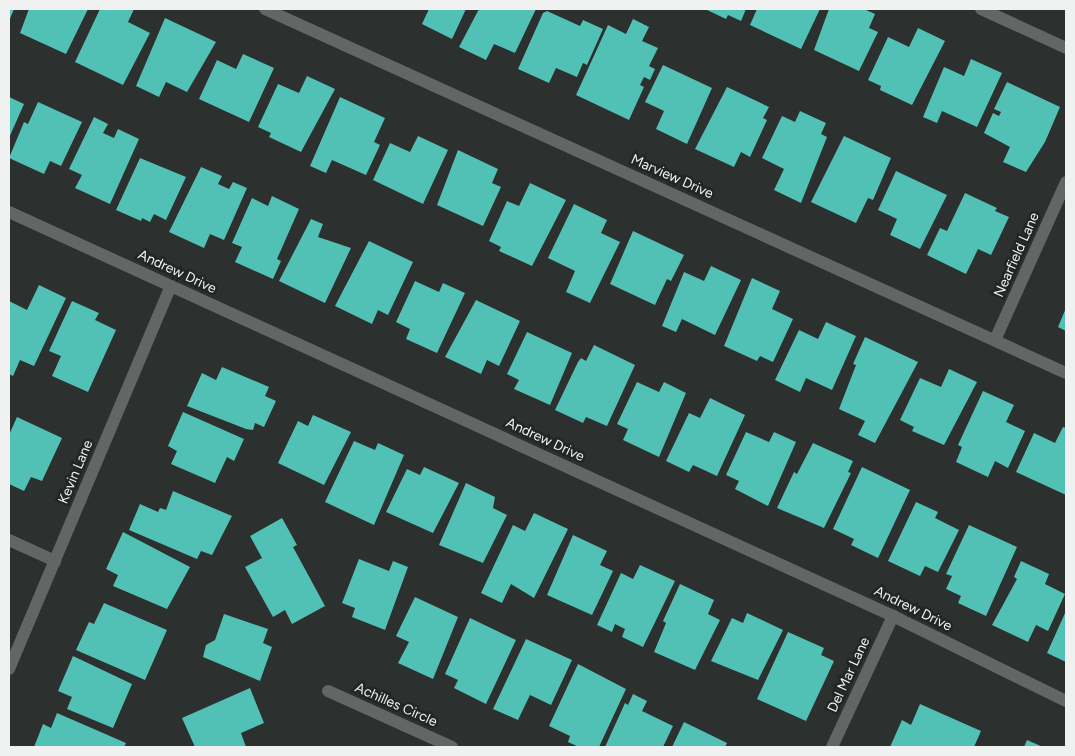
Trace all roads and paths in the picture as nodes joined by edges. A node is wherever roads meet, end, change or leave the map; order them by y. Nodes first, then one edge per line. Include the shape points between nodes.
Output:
1 (265, 9) edge
2 (980, 9) edge
3 (1066, 48) edge
4 (1066, 182) edge
5 (9, 212) edge
6 (171, 286) junction
7 (995, 340) junction
8 (1066, 373) edge
9 (9, 540) edge
10 (55, 561) junction
11 (893, 616) junction
12 (9, 669) edge
13 (328, 691) dead end
14 (1066, 701) edge
15 (452, 747) edge
16 (832, 747) edge

1 - 7 street, Marview Drive
2 - 3 street
4 - 7 street, Nearfield Lane
5 - 6 street, Andrew Drive
6 - 10 street, Kevin Lane
6 - 11 street, Andrew Drive
7 - 8 street, Marview Drive
9 - 10 street
10 - 12 street, Kevin Lane
11 - 14 street, Andrew Drive
11 - 16 street, Del Mar Lane
13 - 15 street, Achilles Circle

